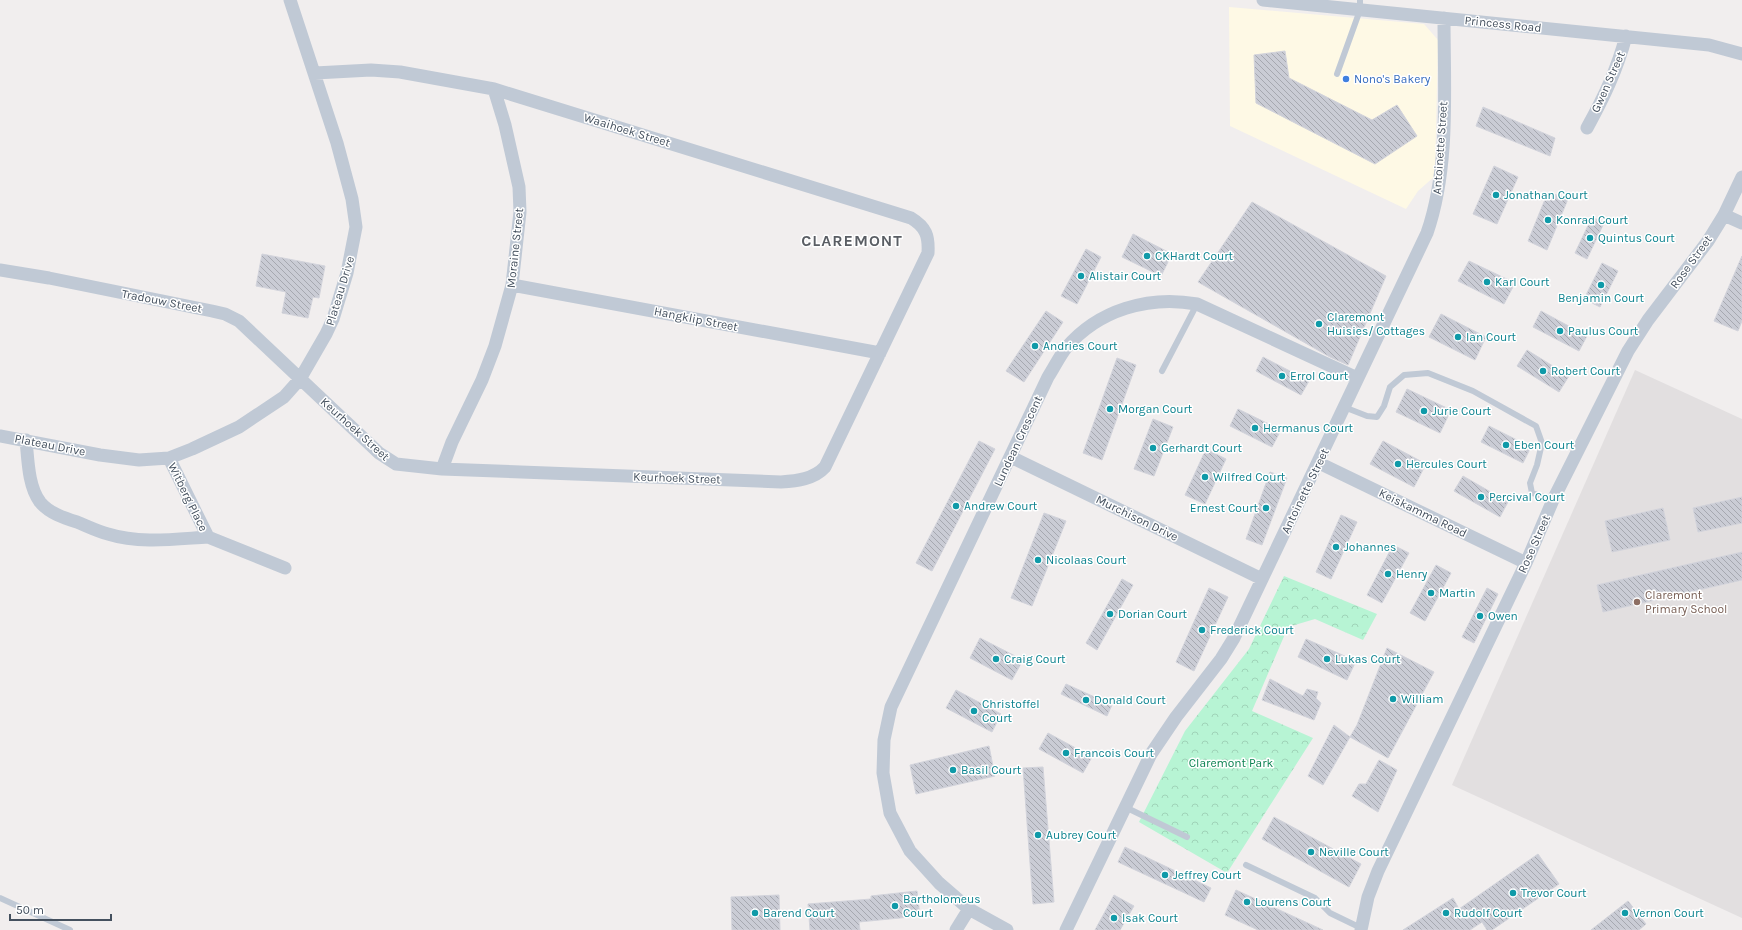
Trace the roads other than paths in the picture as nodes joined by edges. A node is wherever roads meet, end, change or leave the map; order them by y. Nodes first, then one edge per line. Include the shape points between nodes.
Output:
1 (290, 0) edge
2 (1263, 0) edge
3 (1360, 5) edge
4 (1444, 18) junction
5 (1626, 36) junction
6 (1742, 54) edge
7 (315, 73) junction
8 (1337, 74) dead end
9 (494, 89) junction
10 (1587, 128) dead end
11 (1742, 177) edge
12 (1724, 215) junction
13 (1742, 224) edge
14 (926, 234) joint
15 (0, 270) edge
16 (512, 285) junction
17 (1197, 304) junction
18 (880, 353) junction
19 (1162, 371) dead end
20 (1358, 378) junction
21 (300, 380) junction
22 (1344, 407) junction
23 (0, 436) edge
24 (26, 440) junction
25 (1011, 457) junction
26 (169, 458) junction
27 (1319, 463) junction
28 (442, 469) junction
29 (1553, 500) junction
30 (208, 536) junction
31 (1526, 563) junction
32 (285, 568) dead end
33 (1262, 579) junction
34 (1125, 807) junction
35 (1186, 837) dead end
36 (1246, 865) dead end
37 (0, 898) edge
38 (969, 909) junction
39 (1361, 929) edge
40 (70, 930) edge
41 (956, 930) edge
42 (1007, 930) edge
43 (1066, 930) edge

1 - 7 street, Plateau Drive
2 - 3 street, Princess Road
3 - 4 street, Princess Road
3 - 8 lane
4 - 5 street, Princess Road
4 - 20 street, Antoinette Street via 1440,190 1434,214 1419,251
5 - 6 street, Princess Road via 1709,45
5 - 10 street, Gwen Street via 1606,93
7 - 9 street, Waaihoek Street via 371,70 400,72
7 - 21 street, Plateau Drive via 352,199 356,227 347,273 333,319
9 - 14 street, Waaihoek Street via 911,218 920,224
9 - 16 street, Moraine Street via 519,187 520,212
11 - 12 street, Rose Street
12 - 13 street
12 - 29 street, Rose Street via 1695,260 1648,320 1632,345
14 - 18 street, Keurhoek Street via 928,253
15 - 21 street, Tradouw Street via 225,314 239,321
16 - 18 street, Hangklip Street
16 - 28 street, Moraine Street via 495,346
17 - 19 lane
17 - 20 street, Lundean Crescent
17 - 25 street, Lundean Crescent via 1177,300 1144,303 1114,312 1086,328 1066,349 1048,377
18 - 28 street, Keurhoek Street via 825,467 816,475 796,481
20 - 22 street, Antoinette Street
21 - 26 street, Plateau Drive via 284,398 239,427
21 - 28 street, Keurhoek Street via 389,461 406,466
22 - 27 street, Antoinette Street
22 - 29 lane via 1377,417 1384,406 1390,387 1404,375 1428,373 1473,391 1536,426 1542,442 1530,483 1532,493
23 - 24 street, Plateau Drive
24 - 26 street, Plateau Drive via 139,460
24 - 30 street, Witberg Place via 35,492 50,510 108,534 127,538 145,540
25 - 33 street, Murchison Drive
25 - 38 street, Lundean Crescent via 891,707 884,740 883,773 890,813 910,851 938,883
26 - 30 street, Witberg Place
27 - 31 street, Keiskamma Road
27 - 33 street, Antoinette Street
29 - 31 street, Rose Street
30 - 32 street, Witberg Place
31 - 39 street, Rose Street via 1378,871 1368,898
33 - 34 street, Antoinette Street via 1234,638 1151,754
34 - 35 lane
34 - 43 street, Antoinette Street
36 - 39 lane via 1316,898 1330,913
37 - 40 lane
38 - 41 street
38 - 42 street, Lundean Crescent

